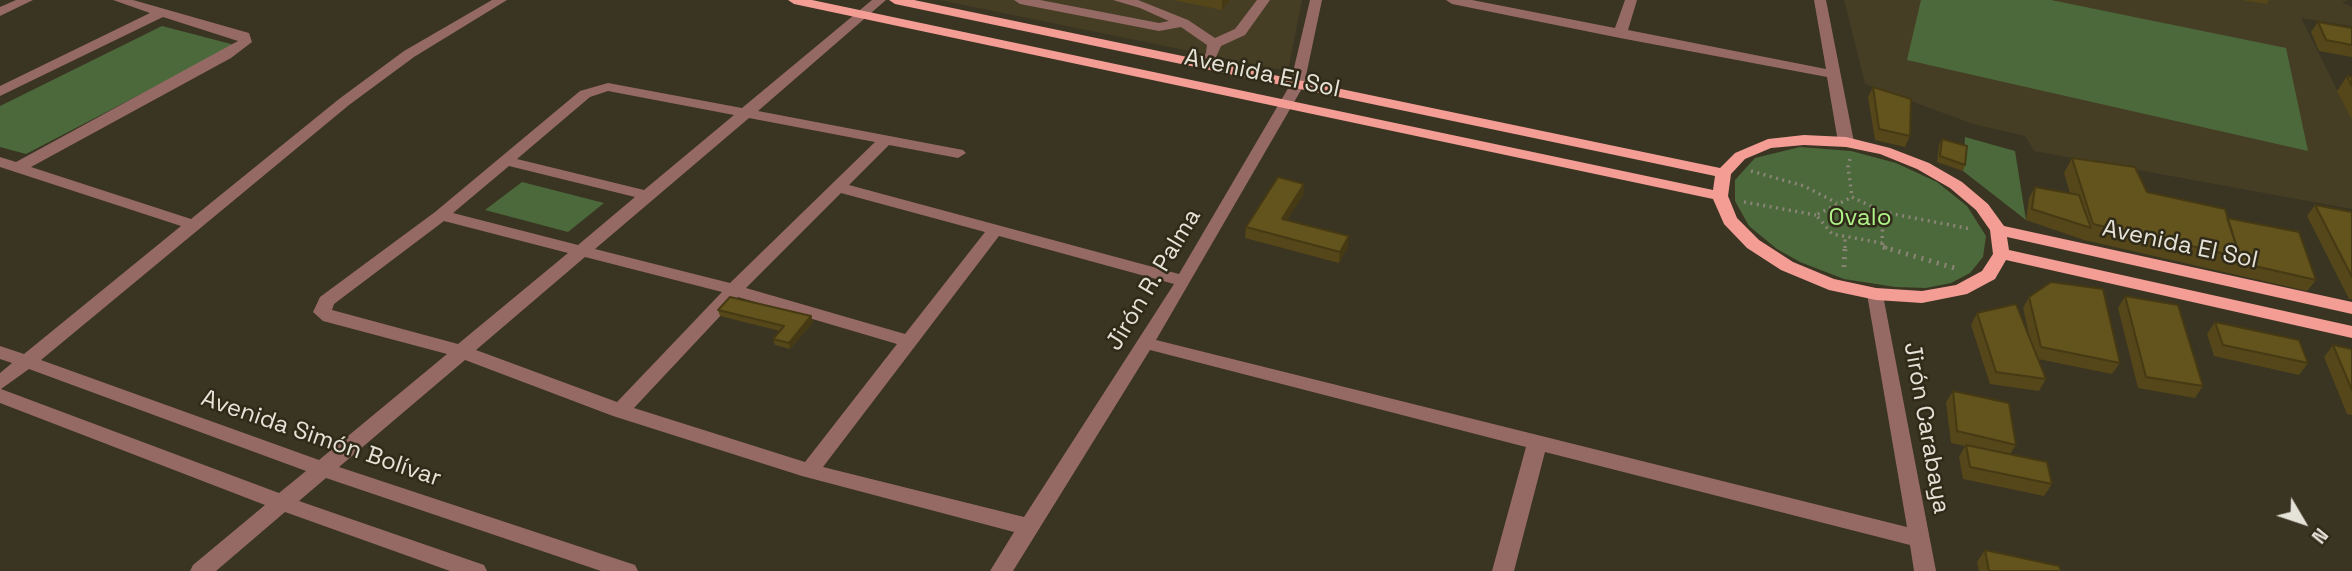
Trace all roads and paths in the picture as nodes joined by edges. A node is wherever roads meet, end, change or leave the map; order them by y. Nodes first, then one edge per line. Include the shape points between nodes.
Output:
1 (27, 0) edge
2 (119, 0) edge
3 (501, 0) edge
4 (794, 0) edge
5 (880, 0) edge
6 (895, 0) edge
7 (1020, 0) edge
8 (1119, 0) edge
9 (1264, 0) edge
10 (1316, 0) edge
11 (1452, 0) edge
12 (1530, 0) edge
13 (1631, 0) edge
14 (1820, 0) edge
15 (0, 12) edge
16 (163, 12) junction
17 (863, 15) junction
18 (1525, 16) junction
19 (1183, 23) junction
20 (1620, 34) junction
21 (1214, 44) junction
22 (1205, 65) junction
23 (1832, 74) junction
24 (1297, 85) junction
25 (0, 92) edge
26 (1287, 105) junction
27 (748, 112) junction
28 (885, 139) junction
29 (1849, 147) junction
30 (958, 153) dead end
31 (505, 160) junction
32 (0, 162) edge
33 (17, 168) junction
34 (1743, 168) dead end
35 (1723, 173) junction
36 (839, 187) junction
37 (647, 195) junction
38 (1852, 197) junction
39 (1728, 199) junction
40 (1838, 204) junction
41 (1883, 212) junction
42 (441, 215) junction
43 (1816, 215) junction
44 (194, 225) junction
45 (994, 230) junction
46 (1990, 231) junction
47 (1845, 237) junction
48 (1882, 243) junction
49 (578, 252) junction
50 (2001, 254) junction
51 (1970, 273) dead end
52 (1844, 279) dead end
53 (1184, 281) junction
54 (734, 290) junction
55 (1876, 294) junction
56 (2352, 308) edge
57 (2352, 332) edge
58 (910, 342) junction
59 (1145, 343) junction
60 (460, 351) junction
61 (0, 352) edge
62 (28, 362) junction
63 (0, 383) edge
64 (0, 397) edge
65 (620, 411) junction
66 (1536, 442) junction
67 (323, 469) junction
68 (809, 471) junction
69 (282, 503) junction
70 (1028, 527) junction
71 (1919, 539) junction
72 (201, 571) edge
73 (476, 571) edge
74 (627, 571) edge
75 (1001, 571) edge
76 (1503, 571) edge
77 (1925, 571) edge

1 - 15 street
2 - 16 street
3 - 44 street via 409,54 365,86
4 - 17 main road, Avenida El Sol
5 - 17 street
6 - 22 main road, Avenida El Sol
7 - 19 street via 1159,27
8 - 19 street via 1144,5
9 - 21 street via 1240,32
10 - 24 street, Jirón R. Palma
11 - 18 street
12 - 18 street
13 - 20 street
14 - 23 street
16 - 25 street
16 - 33 street via 244,36 245,42
17 - 26 main road, Avenida El Sol
17 - 27 street
18 - 20 street
19 - 21 street
20 - 23 street
21 - 22 street
22 - 24 main road, Avenida El Sol
23 - 29 street
24 - 26 street, Jirón R. Palma
24 - 35 main road, Avenida El Sol
26 - 39 main road, Avenida El Sol
26 - 53 street, Jirón R. Palma
27 - 28 street
27 - 31 street via 608,87 597,89
27 - 37 street
28 - 30 street
28 - 36 street
29 - 35 main road via 1804,140 1768,144 1740,156
29 - 38 path
29 - 46 main road via 1885,151 1956,184 1982,207
31 - 37 street
31 - 42 street
32 - 33 street
33 - 44 street
34 - 40 path via 1804,186
35 - 39 main road
36 - 45 street
36 - 54 street
37 - 49 street
38 - 40 path
38 - 41 path
39 - 43 path
39 - 55 main road via 1730,220 1753,244 1787,266 1829,284
40 - 43 path
41 - 46 path
41 - 48 path
42 - 49 street
42 - 60 street via 326,301 322,312
43 - 47 path via 1832,234
44 - 62 street
45 - 53 street
45 - 58 street
46 - 50 main road
46 - 56 main road, Avenida El Sol
47 - 48 path
47 - 52 path
48 - 51 path
49 - 54 street
49 - 60 street
50 - 55 main road via 1989,275 1961,290 1922,297
50 - 57 main road, Avenida El Sol
53 - 59 street, Jirón R. Palma
54 - 58 street
54 - 65 street
55 - 71 street, Jirón Carabaya
58 - 68 street
59 - 66 street
59 - 70 street, Jirón R. Palma
60 - 65 street
60 - 67 street
61 - 62 street, Avenida Simón Bolívar
62 - 63 street
62 - 67 street, Avenida Simón Bolívar
64 - 69 street
65 - 68 street
66 - 71 street
66 - 76 street
67 - 69 street
67 - 74 street, Avenida Simón Bolívar
68 - 70 street
69 - 72 street
69 - 73 street
70 - 75 street, Jirón R. Palma
71 - 77 street, Jirón Carabaya

